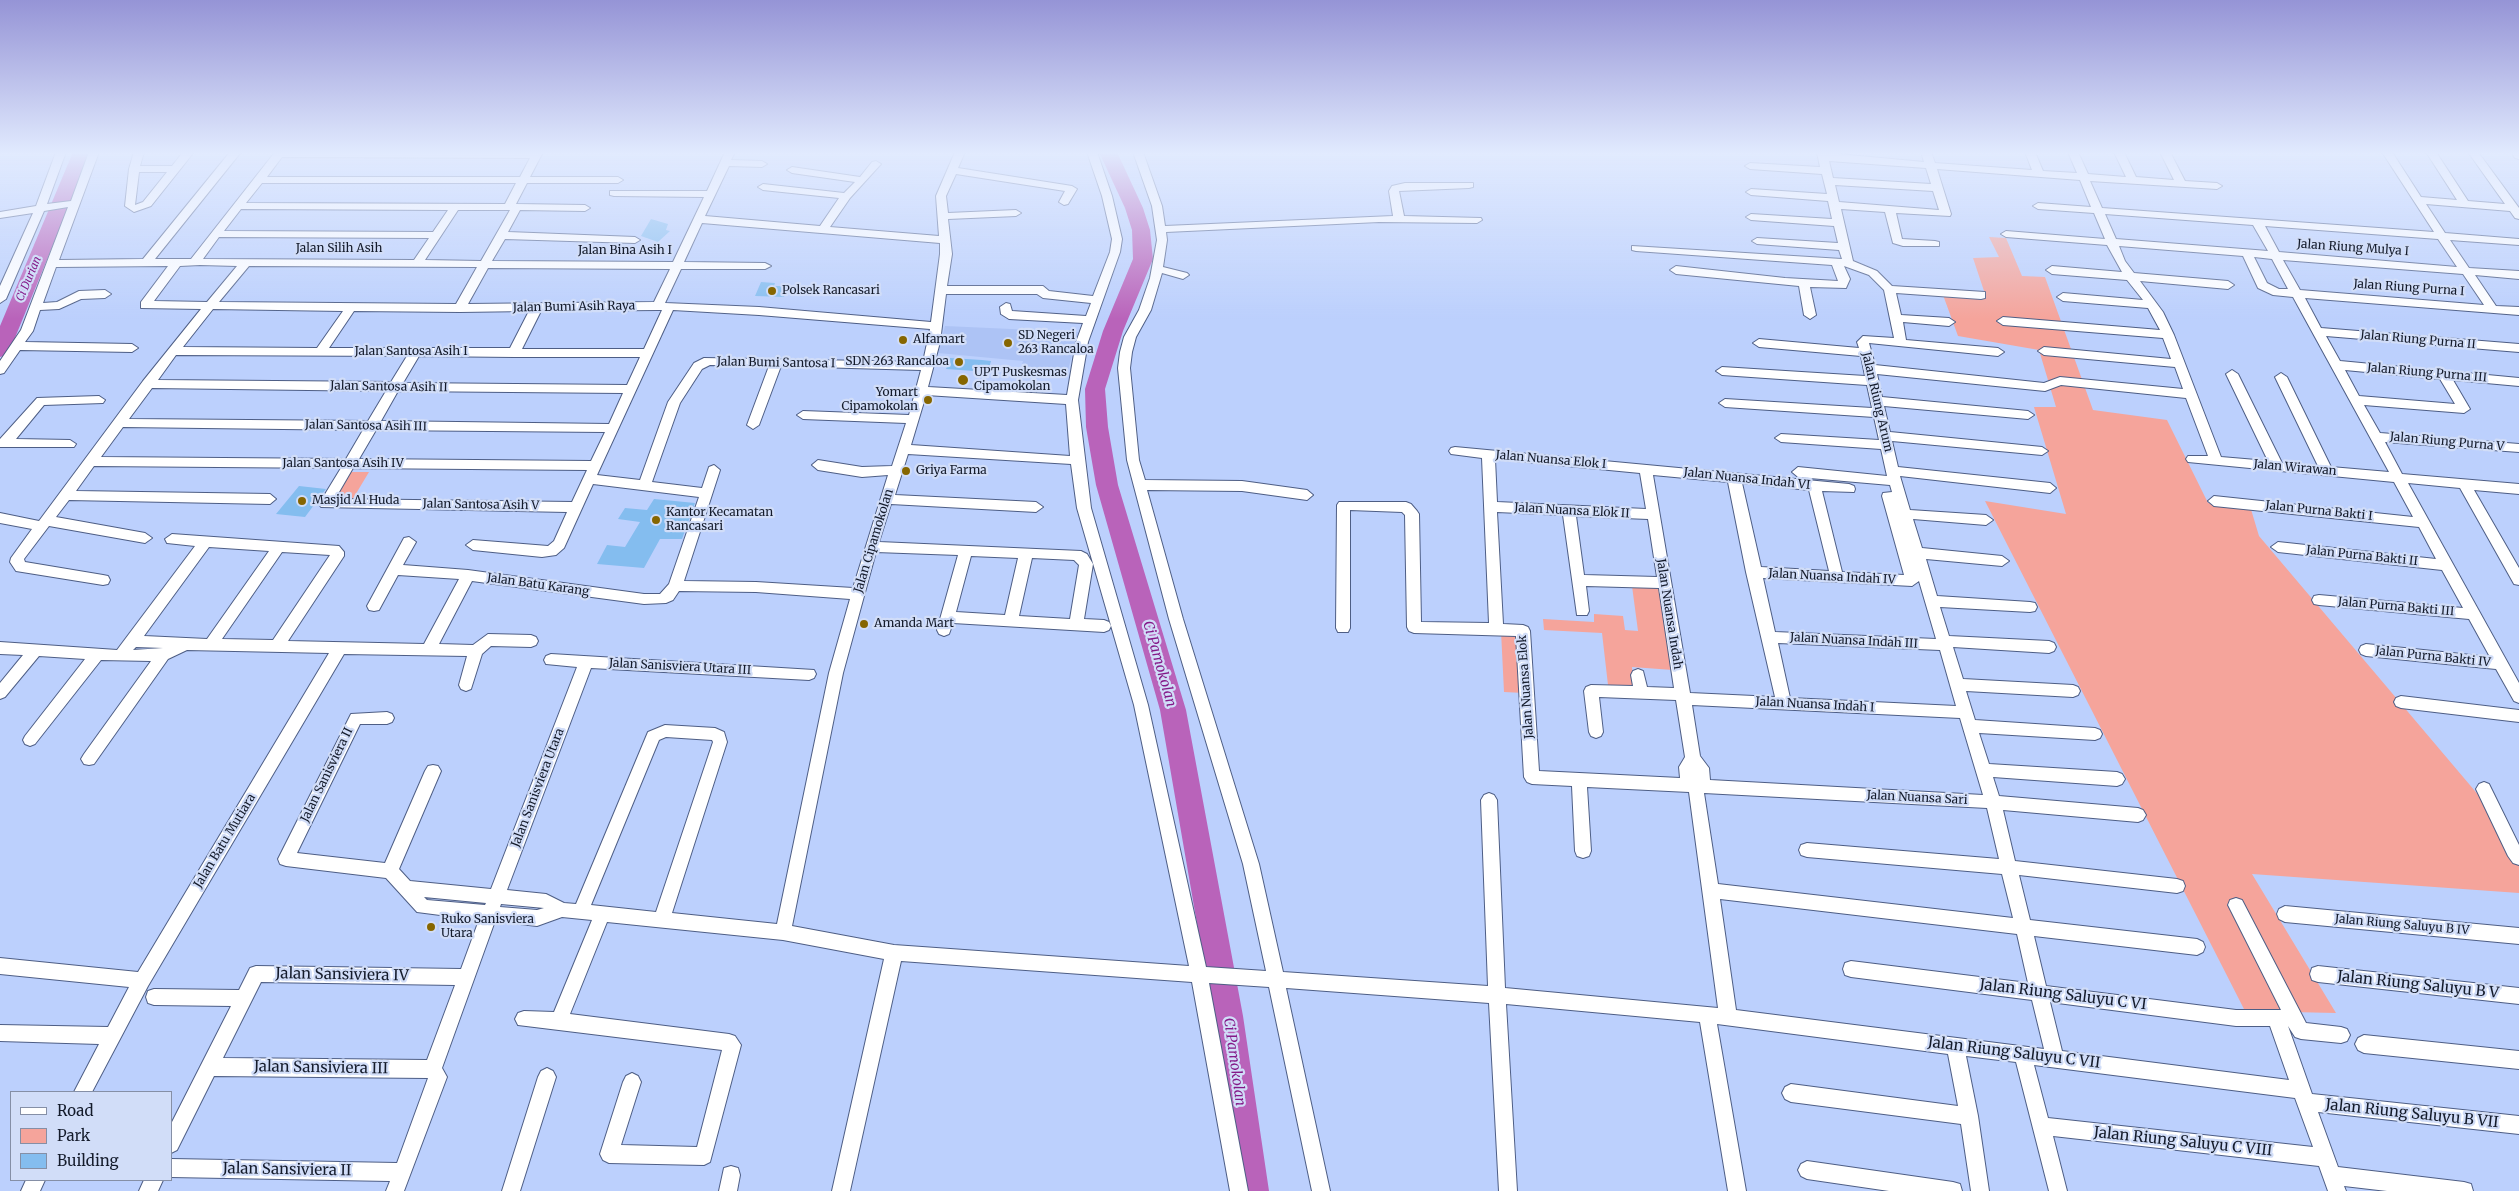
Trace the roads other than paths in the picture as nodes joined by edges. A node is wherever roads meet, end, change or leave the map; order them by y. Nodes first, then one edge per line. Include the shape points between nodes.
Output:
1 (455, 207) edge
2 (513, 207) edge
3 (50, 208) edge
4 (69, 208) edge
5 (191, 208) edge
6 (238, 208) edge
7 (555, 208) edge
8 (585, 208) dead end
9 (704, 208) edge
10 (838, 208) edge
11 (942, 208) edge
12 (1110, 208) edge
13 (1157, 208) edge
14 (1397, 208) edge
15 (1835, 208) edge
16 (1875, 208) edge
17 (1944, 208) edge
18 (2069, 208) edge
19 (2424, 208) edge
20 (2488, 208) edge
21 (42, 209) junction
22 (2097, 209) junction
23 (1890, 210) junction
24 (2516, 212) edge
25 (1016, 213) dead end
26 (0, 215) edge
27 (942, 216) junction
28 (1751, 217) dead end
29 (699, 219) junction
30 (1399, 219) junction
31 (1477, 220) dead end
32 (1838, 222) junction
33 (2257, 222) junction
34 (1162, 229) junction
35 (822, 231) junction
36 (216, 234) junction
37 (2006, 234) dead end
38 (438, 235) junction
39 (500, 235) junction
40 (2442, 237) junction
41 (635, 240) dead end
42 (945, 240) junction
43 (1757, 241) dead end
44 (2519, 242) edge
45 (2112, 243) junction
46 (1934, 244) dead end
47 (1844, 247) junction
48 (1636, 248) dead end
49 (2247, 254) junction
50 (2275, 256) junction
51 (194, 262) junction
52 (246, 262) junction
53 (146, 263) junction
54 (176, 263) junction
55 (418, 263) junction
56 (1843, 263) junction
57 (52, 264) junction
58 (484, 264) junction
59 (679, 265) junction
60 (765, 266) dead end
61 (1159, 269) junction
62 (1676, 270) dead end
63 (2052, 270) dead end
64 (2466, 270) junction
65 (2129, 275) junction
66 (2519, 275) edge
67 (1183, 276) dead end
68 (1804, 283) junction
69 (2228, 285) dead end
70 (1889, 289) junction
71 (942, 290) junction
72 (105, 294) dead end
73 (2296, 294) junction
74 (1982, 295) dead end
75 (2063, 298) dead end
76 (0, 299) edge
77 (1098, 300) junction
78 (2152, 305) junction
79 (1006, 306) dead end
80 (36, 307) junction
81 (209, 307) junction
82 (664, 307) junction
83 (351, 308) junction
84 (460, 308) junction
85 (537, 308) junction
86 (2493, 309) junction
87 (2519, 311) edge
88 (1810, 315) dead end
89 (1896, 318) junction
90 (1088, 320) junction
91 (2003, 321) dead end
92 (1949, 322) dead end
93 (937, 326) junction
94 (2317, 331) junction
95 (2168, 335) junction
96 (1901, 343) junction
97 (1759, 344) dead end
98 (17, 346) junction
99 (132, 348) dead end
100 (2519, 348) edge
101 (173, 351) junction
102 (321, 351) junction
103 (2044, 351) dead end
104 (416, 352) junction
105 (1998, 352) dead end
106 (514, 353) junction
107 (649, 353) junction
108 (1866, 353) junction
109 (776, 362) junction
110 (2180, 364) junction
111 (2335, 365) junction
112 (927, 366) junction
113 (0, 370) edge
114 (1722, 371) dead end
115 (2232, 374) dead end
116 (1871, 375) junction
117 (2444, 375) junction
118 (2281, 377) dead end
119 (2519, 382) edge
120 (147, 384) junction
121 (396, 387) junction
122 (632, 389) junction
123 (921, 391) junction
124 (2189, 394) junction
125 (99, 400) dead end
126 (1072, 400) junction
127 (2355, 400) junction
128 (1725, 403) dead end
129 (1878, 407) junction
130 (803, 415) dead end
131 (2028, 415) dead end
132 (914, 419) junction
133 (119, 423) junction
134 (753, 425) dead end
135 (372, 426) junction
136 (614, 428) junction
137 (2375, 437) junction
138 (1781, 438) dead end
139 (1886, 441) junction
140 (3, 443) edge
141 (70, 444) dead end
142 (2519, 448) edge
143 (904, 449) junction
144 (2042, 451) dead end
145 (1455, 452) dead end
146 (1488, 454) junction
147 (2192, 459) dead end
148 (1068, 460) dead end
149 (2216, 460) junction
150 (90, 461) junction
151 (349, 464) junction
152 (818, 465) dead end
153 (596, 466) junction
154 (2277, 466) junction
155 (1646, 469) junction
156 (714, 470) dead end
157 (896, 470) junction
158 (2328, 471) junction
159 (1798, 472) dead end
160 (1894, 476) junction
161 (2397, 477) junction
162 (1734, 478) junction
163 (589, 479) junction
164 (2464, 484) junction
165 (645, 485) junction
166 (1138, 485) junction
167 (1814, 486) junction
168 (2050, 488) dead end
169 (1849, 489) dead end
170 (2519, 489) edge
171 (706, 493) junction
172 (64, 495) junction
173 (1307, 495) dead end
174 (1888, 496) dead end
175 (270, 499) dead end
176 (887, 499) junction
177 (2214, 501) dead end
178 (576, 507) junction
179 (1036, 507) dead end
180 (1490, 507) junction
181 (1569, 511) junction
182 (1653, 514) junction
183 (1905, 514) junction
184 (0, 518) edge
185 (1986, 520) dead end
186 (42, 523) junction
187 (2423, 524) junction
188 (145, 538) dead end
189 (172, 539) dead end
190 (206, 541) junction
191 (409, 542) dead end
192 (279, 546) junction
193 (473, 546) dead end
194 (871, 547) junction
195 (2278, 547) dead end
196 (966, 550) junction
197 (1917, 553) junction
198 (1026, 554) junction
199 (2002, 561) dead end
200 (2446, 566) junction
201 (394, 569) junction
202 (1753, 572) junction
203 (468, 576) junction
204 (1837, 577) junction
205 (103, 580) dead end
206 (1578, 580) junction
207 (2519, 580) edge
208 (1664, 583) junction
209 (675, 586) junction
210 (857, 594) junction
211 (2320, 600) dead end
212 (1931, 601) junction
213 (374, 606) dead end
214 (2030, 607) dead end
215 (1582, 611) dead end
216 (2473, 614) junction
217 (1011, 620) junction
218 (1076, 624) junction
219 (1104, 626) dead end
220 (1343, 628) dead end
221 (1496, 629) junction
222 (1770, 637) junction
223 (132, 641) junction
224 (531, 641) dead end
225 (1941, 643) junction
226 (185, 644) junction
227 (211, 644) junction
228 (276, 647) junction
229 (2049, 647) dead end
230 (0, 648) edge
231 (340, 648) junction
232 (429, 649) junction
233 (36, 650) junction
234 (2366, 650) dead end
235 (476, 651) junction
236 (97, 655) junction
237 (163, 655) junction
238 (121, 656) junction
239 (551, 660) dead end
240 (586, 662) junction
241 (2501, 664) junction
242 (809, 674) dead end
243 (1638, 675) dead end
244 (466, 685) dead end
245 (1957, 685) junction
246 (2073, 691) dead end
247 (0, 693) edge
248 (1641, 693) junction
249 (1683, 697) junction
250 (2519, 697) edge
251 (2401, 702) dead end
252 (1784, 704) junction
253 (2519, 716) edge
254 (387, 718) dead end
255 (1967, 719) junction
256 (1596, 732) dead end
257 (2095, 734) dead end
258 (30, 740) dead end
259 (89, 759) dead end
260 (1982, 770) junction
261 (434, 771) dead end
262 (2117, 779) dead end
263 (1579, 780) junction
264 (1700, 783) junction
265 (1670, 785) joint
266 (2484, 790) dead end
267 (1489, 800) dead end
268 (1992, 802) junction
269 (2138, 815) dead end
270 (1807, 850) dead end
271 (1583, 851) dead end
272 (2519, 858) edge
273 (2008, 867) junction
274 (390, 871) junction
275 (2176, 886) dead end
276 (1710, 891) junction
277 (493, 905) junction
278 (2236, 905) dead end
279 (580, 913) junction
280 (2284, 914) dead end
281 (602, 915) junction
282 (662, 919) junction
283 (2023, 928) junction
284 (783, 932) junction
285 (2519, 936) edge
286 (2197, 948) dead end
287 (894, 953) junction
288 (0, 966) edge
289 (1851, 969) dead end
290 (1204, 974) junction
291 (2318, 974) dead end
292 (467, 977) junction
293 (1268, 978) junction
294 (142, 980) junction
295 (2039, 991) junction
296 (1497, 994) junction
297 (154, 996) dead end
298 (2519, 996) edge
299 (244, 998) junction
300 (1707, 1014) junction
301 (1728, 1017) junction
302 (2276, 1018) junction
303 (2295, 1018) junction
304 (524, 1019) dead end
305 (560, 1021) junction
306 (0, 1033) edge
307 (2341, 1035) dead end
308 (113, 1036) junction
309 (2364, 1044) dead end
310 (1955, 1046) junction
311 (2023, 1054) junction
312 (2055, 1059) junction
313 (2519, 1060) edge
314 (210, 1067) junction
315 (433, 1069) junction
316 (547, 1076) dead end
317 (632, 1082) dead end
318 (84, 1091) edge
319 (1791, 1093) dead end
320 (2303, 1096) junction
321 (1969, 1116) junction
322 (2519, 1125) edge
323 (2041, 1126) junction
324 (172, 1142) edge
325 (172, 1168) edge
326 (1808, 1170) dead end
327 (402, 1172) junction
328 (2331, 1175) edge
329 (395, 1191) edge
330 (511, 1191) edge
331 (841, 1191) edge
332 (1239, 1191) edge
333 (1321, 1191) edge
334 (1508, 1191) edge
335 (1737, 1191) edge
336 (1953, 1191) edge
337 (1980, 1191) edge
338 (2058, 1191) edge
339 (2464, 1191) edge

1 - 38 street
2 - 39 street
3 - 21 street
4 - 57 street
5 - 53 street
6 - 36 street
7 - 8 street
9 - 29 street
10 - 35 street
11 - 27 street, Jalan Cipamokolan
12 - 77 street via 1116,228 1116,252
13 - 34 street
14 - 30 street
15 - 32 street
16 - 23 street
17 - 23 street via 1946,214
18 - 22 street
19 - 40 street
20 - 24 street
21 - 26 street
21 - 76 street
22 - 33 street
22 - 45 street
23 - 46 street via 1897,241
25 - 27 street
27 - 42 street, Jalan Cipamokolan
28 - 32 street
29 - 35 street
29 - 59 street
30 - 31 street
30 - 34 street
32 - 47 street
33 - 40 street
33 - 50 street
34 - 61 street
35 - 42 street
36 - 38 street
36 - 51 street
37 - 45 street, Jalan Riung Mulya I
38 - 55 street
39 - 41 street
39 - 58 street
40 - 44 street
40 - 64 street
42 - 71 street, Jalan Cipamokolan
43 - 47 street
45 - 49 street, Jalan Riung Mulya I
45 - 65 street
47 - 56 street
48 - 56 street
49 - 50 street, Jalan Riung Mulya I
49 - 73 street, Jalan Riung Purna I via 2262,285 2270,290
50 - 64 street, Jalan Riung Mulya I
50 - 73 street
51 - 52 street, Jalan Silih Asih
51 - 54 street, Jalan Silih Asih
52 - 55 street, Jalan Silih Asih
52 - 81 street
53 - 54 street, Jalan Silih Asih
53 - 57 street, Jalan Silih Asih
54 - 81 street, Jalan Bumi Asih Raya via 145,304
55 - 58 street, Jalan Silih Asih
56 - 68 street via 1842,285
56 - 70 street via 1873,273
57 - 80 street
58 - 59 street, Jalan Bina Asih I
58 - 84 street
59 - 60 street, Jalan Bina Asih I
59 - 82 street
61 - 67 street
61 - 166 street via 1145,310 1130,337 1125,360 1128,416
62 - 68 street
63 - 65 street
64 - 66 street, Jalan Riung Mulya I
64 - 86 street
65 - 69 street
65 - 78 street
68 - 88 street
70 - 74 street
70 - 89 street
71 - 77 street via 1043,290 1043,294
71 - 93 street, Jalan Cipamokolan
72 - 80 street via 79,295 60,305
73 - 86 street, Jalan Riung Purna I
73 - 94 street
75 - 78 street
77 - 90 street
78 - 95 street
79 - 90 street via 1005,311 1009,315
80 - 98 street
81 - 83 street, Jalan Bumi Asih Raya
81 - 101 street
82 - 85 street, Jalan Bumi Asih Raya
82 - 93 street, Jalan Bumi Asih Raya via 759,310
82 - 107 street
83 - 84 street, Jalan Bumi Asih Raya
83 - 102 street
84 - 85 street, Jalan Bumi Asih Raya
85 - 106 street
86 - 87 street, Jalan Riung Purna I
89 - 92 street
89 - 96 street
90 - 126 street
91 - 95 street
93 - 112 street, Jalan Cipamokolan
94 - 100 street, Jalan Riung Purna II
94 - 111 street
95 - 110 street
96 - 105 street
96 - 108 street, Jalan Riung Arum via 1867,338 1864,342
97 - 108 street
98 - 99 street
98 - 113 street
101 - 102 street, Jalan Santosa Asih I
101 - 120 street
102 - 104 street, Jalan Santosa Asih I
103 - 110 street
104 - 106 street, Jalan Santosa Asih I
104 - 121 street
106 - 107 street, Jalan Santosa Asih I
107 - 122 street
108 - 116 street, Jalan Riung Arum
109 - 112 street, Jalan Bumi Santosa I
109 - 134 street
109 - 165 street, Jalan Bumi Santosa I via 708,361 698,366 674,402
110 - 124 street
111 - 117 street, Jalan Riung Purna III
111 - 127 street
112 - 123 street, Jalan Cipamokolan
114 - 116 street
115 - 154 street
116 - 124 street via 2045,387 2060,381
116 - 129 street, Jalan Riung Arum
117 - 119 street, Jalan Riung Purna III
117 - 127 street via 2464,409
118 - 158 street
120 - 121 street, Jalan Santosa Asih II
120 - 133 street
121 - 122 street, Jalan Santosa Asih II
121 - 135 street
122 - 136 street
123 - 126 street
123 - 132 street, Jalan Cipamokolan
124 - 149 street
125 - 140 street via 42,401
126 - 290 street via 1084,508 1141,705
127 - 137 street
128 - 129 street
129 - 131 street
129 - 139 street, Jalan Riung Arum
130 - 132 street
132 - 143 street, Jalan Cipamokolan
133 - 135 street, Jalan Santosa Asih III
133 - 150 street
135 - 136 street, Jalan Santosa Asih III
135 - 151 street
136 - 153 street
137 - 142 street, Jalan Riung Purna V
137 - 161 street
138 - 139 street
139 - 144 street
139 - 160 street, Jalan Riung Arum
140 - 141 street
143 - 148 street
143 - 157 street, Jalan Cipamokolan
145 - 146 street, Jalan Nuansa Elok I
146 - 155 street, Jalan Nuansa Elok I
146 - 180 street
147 - 149 street, Jalan Wirawan
149 - 154 street, Jalan Wirawan
150 - 151 street, Jalan Santosa Asih IV
150 - 172 street
151 - 153 street, Jalan Santosa Asih IV
151 - 178 street, Jalan Santosa Asih V via 326,504
152 - 157 street via 862,472
153 - 163 street
154 - 158 street, Jalan Wirawan
155 - 162 street, Jalan Nuansa Indah VI
155 - 182 street, Jalan Nuansa Indah
156 - 171 street
157 - 176 street, Jalan Cipamokolan
158 - 161 street, Jalan Wirawan
159 - 160 street
160 - 168 street
160 - 183 street, Jalan Riung Arum
161 - 164 street, Jalan Wirawan
161 - 187 street
162 - 167 street, Jalan Nuansa Indah VI
162 - 202 street
163 - 165 street
163 - 178 street
164 - 170 street, Jalan Wirawan
164 - 207 street
165 - 171 street
166 - 173 street via 1242,486
166 - 293 street via 1251,864
167 - 169 street, Jalan Nuansa Indah VI
167 - 204 street
171 - 209 street
172 - 175 street
172 - 186 street
174 - 204 street, Jalan Nuansa Indah IV via 1912,581
176 - 179 street
176 - 194 street, Jalan Cipamokolan
177 - 187 street, Jalan Purna Bakti I via 2287,506
178 - 193 street via 559,544 551,551
180 - 181 street, Jalan Nuansa Elok II
180 - 221 street
181 - 182 street, Jalan Nuansa Elok II
181 - 206 street
182 - 208 street, Jalan Nuansa Indah
183 - 185 street
183 - 197 street, Jalan Riung Arum
184 - 186 street
186 - 188 street
186 - 205 street via 20,553 18,565
187 - 200 street
189 - 190 street
190 - 192 street
190 - 223 street
191 - 201 street
192 - 227 street
192 - 228 street via 334,550 337,556
194 - 196 street
194 - 210 street, Jalan Cipamokolan
195 - 200 street, Jalan Purna Bakti II
196 - 198 street
196 - 217 street via 946,624
197 - 199 street
197 - 212 street, Jalan Riung Arum
198 - 217 street
198 - 218 street via 1069,554 1084,560
200 - 216 street
201 - 203 street, Jalan Batu Karang
201 - 213 street
202 - 204 street, Jalan Nuansa Indah IV
202 - 222 street
203 - 209 street, Jalan Batu Karang via 644,600 668,596
203 - 232 street
206 - 208 street
206 - 215 street
208 - 249 street, Jalan Nuansa Indah
209 - 210 street via 756,587
210 - 284 street, Jalan Cipamokolan via 836,673
211 - 216 street, Jalan Purna Bakti III
212 - 214 street
212 - 225 street, Jalan Riung Arum
216 - 241 street
217 - 218 street
218 - 219 street
220 - 221 street via 1344,506 1406,507 1412,514 1414,626
221 - 263 street, Jalan Nuansa Elok via 1523,631 1532,777
222 - 225 street, Jalan Nuansa Indah III
222 - 252 street
223 - 226 street
223 - 238 street
224 - 235 street via 488,640
225 - 229 street, Jalan Nuansa Indah III
225 - 245 street, Jalan Riung Arum
226 - 227 street
226 - 237 street
227 - 228 street
228 - 231 street
230 - 233 street
231 - 232 street
231 - 294 street, Jalan Batu Mutiara
232 - 235 street
233 - 236 street
233 - 247 street
234 - 241 street, Jalan Purna Bakti IV
235 - 244 street
236 - 238 street
236 - 258 street
237 - 238 street
237 - 259 street
239 - 240 street, Jalan Sanisviera Utara III
240 - 242 street, Jalan Sanisviera Utara III
240 - 277 street, Jalan Sanisviera Utara
241 - 250 street
243 - 248 street
245 - 246 street
245 - 255 street, Jalan Riung Arum
248 - 249 street, Jalan Nuansa Indah I
248 - 256 street, Jalan Nuansa Indah I via 1591,691
249 - 252 street, Jalan Nuansa Indah I
249 - 264 street, Jalan Nuansa Indah via 1690,762 1688,779
251 - 253 street
252 - 255 street, Jalan Nuansa Indah I via 1947,712
254 - 274 street, Jalan Sanisviera II via 356,718 286,859
255 - 257 street, Jalan Nuansa Indah I
255 - 260 street, Jalan Riung Arum
260 - 262 street
260 - 268 street, Jalan Riung Arum
261 - 274 street
263 - 265 street, Jalan Nuansa Elok
263 - 271 street
264 - 265 street, Jalan Nuansa Sari
264 - 268 street, Jalan Nuansa Sari
264 - 276 street
266 - 272 street
267 - 296 street
268 - 269 street, Jalan Nuansa Sari
268 - 273 street, Jalan Riung Arum
270 - 273 street
273 - 275 street
273 - 283 street, Jalan Riung Arum
274 - 277 street, Jalan Riung Saluyu C VII via 406,888
276 - 283 street
276 - 301 street
277 - 279 street, Jalan Riung Saluyu C VII via 546,901 562,910
277 - 292 street, Jalan Sanisviera Utara
278 - 303 street
279 - 281 street, Jalan Riung Saluyu C VII
279 - 282 street via 653,736 665,731 715,734 720,742
280 - 285 street, Jalan Riung Saluyu B IV
281 - 282 street, Jalan Riung Saluyu C VII
281 - 305 street
282 - 284 street, Jalan Riung Saluyu C VII
283 - 286 street
283 - 295 street, Jalan Riung Arum
284 - 287 street, Jalan Riung Saluyu C VII
287 - 290 street, Jalan Riung Saluyu C VII
287 - 331 street
288 - 294 street
289 - 295 street, Jalan Riung Saluyu C VI
290 - 293 street, Jalan Riung Saluyu C VII
290 - 332 street
291 - 298 street, Jalan Riung Saluyu B V
292 - 299 street, Jalan Sansiviera IV via 256,974
292 - 315 street, Jalan Sanisviera Utara
293 - 296 street, Jalan Riung Saluyu C VII
293 - 333 street
294 - 308 street, Jalan Batu Mutiara
295 - 302 street, Jalan Riung Saluyu C VI via 2236,1018
295 - 312 street, Jalan Riung Arum
296 - 300 street, Jalan Riung Saluyu C VII
296 - 334 street
297 - 299 street
299 - 314 street, Jalan Sansiviera IV
300 - 301 street, Jalan Riung Saluyu C VII
300 - 335 street
301 - 310 street, Jalan Riung Saluyu C VII
302 - 303 street, Jalan Riung Saluyu C VI
302 - 320 street
303 - 307 street via 2301,1031
304 - 305 street
305 - 317 street via 729,1042 732,1045 704,1156 609,1154
306 - 308 street
308 - 318 street, Jalan Batu Mutiara
309 - 313 street
310 - 311 street, Jalan Riung Saluyu C VII
310 - 321 street
311 - 312 street, Jalan Riung Saluyu C VII
311 - 323 street
312 - 320 street, Jalan Riung Saluyu C VII
314 - 315 street, Jalan Sansiviera III
314 - 324 street, Jalan Sansiviera IV
315 - 327 street, Jalan Sanisviera Utara via 438,1077
316 - 330 street
319 - 321 street
320 - 322 street, Jalan Riung Saluyu B VII
320 - 328 street
321 - 337 street
323 - 328 street, Jalan Riung Saluyu C VIII
323 - 338 street
325 - 327 street, Jalan Sansiviera II
326 - 336 street
327 - 329 street
328 - 339 street, Jalan Riung Saluyu C VIII

